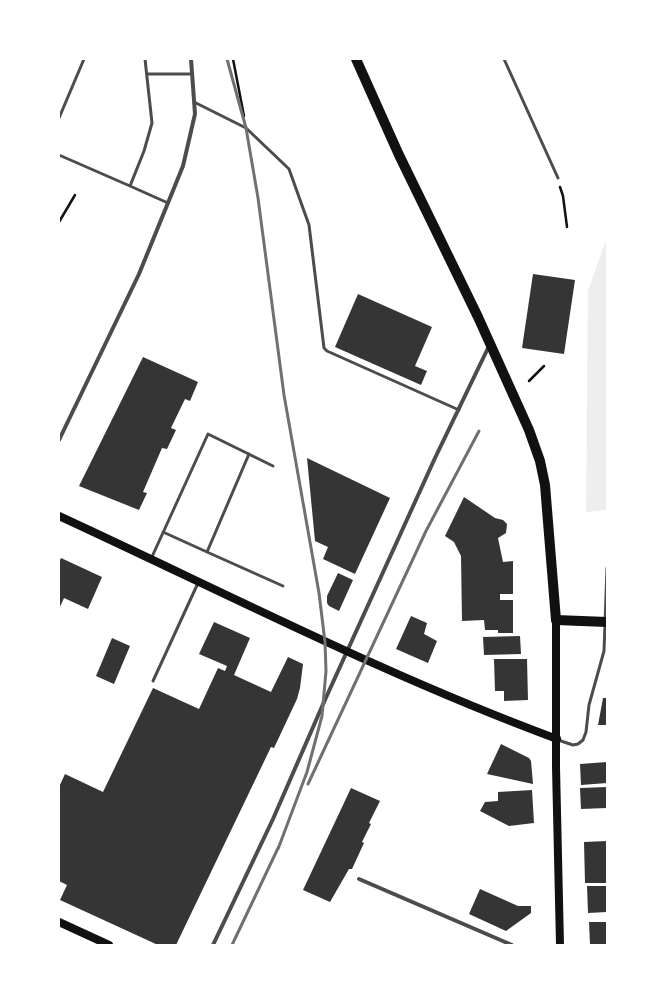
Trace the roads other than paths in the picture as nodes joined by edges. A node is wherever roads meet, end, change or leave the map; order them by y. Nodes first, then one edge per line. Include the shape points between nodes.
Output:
1 (84, 59) edge
2 (145, 59) edge
3 (191, 59) edge
4 (356, 59) edge
5 (504, 59) edge
6 (147, 74) junction
7 (192, 74) junction
8 (194, 102) junction
9 (59, 118) edge
10 (59, 155) edge
11 (558, 178) road end
12 (130, 186) junction
13 (168, 203) junction
14 (490, 343) junction
15 (459, 410) junction
16 (59, 440) edge
17 (249, 454) junction
18 (273, 466) dead end
19 (59, 516) edge
20 (163, 532) junction
21 (207, 552) junction
22 (151, 559) junction
23 (607, 568) edge
24 (198, 581) junction
25 (283, 586) dead end
26 (556, 620) junction
27 (607, 622) edge
28 (348, 651) junction
29 (153, 681) dead end
30 (557, 739) junction
31 (359, 879) dead end
32 (59, 922) edge
33 (109, 945) edge
34 (213, 945) edge
35 (512, 945) edge
36 (560, 945) edge

1 - 9 lane
2 - 6 lane
3 - 7 street
4 - 14 main road via 399,155
5 - 11 lane
6 - 7 lane
6 - 12 lane via 152,123
7 - 8 street
8 - 13 street via 194,114 183,166
8 - 15 lane via 246,128 289,169 309,225 324,348
10 - 12 lane
12 - 13 lane
13 - 16 street via 139,274
14 - 15 street
14 - 26 main road via 540,461 549,523
15 - 28 street
17 - 18 lane
17 - 20 lane via 208,434
17 - 21 lane
19 - 22 main road
20 - 21 lane
20 - 22 lane
21 - 25 lane
22 - 24 main road
23 - 30 lane via 604,651 589,705 586,732 582,740 573,746
24 - 28 main road via 266,615
24 - 29 lane
26 - 27 main road
26 - 30 main road
28 - 30 main road via 486,712
28 - 34 street
30 - 36 main road
31 - 35 street
32 - 33 main road

